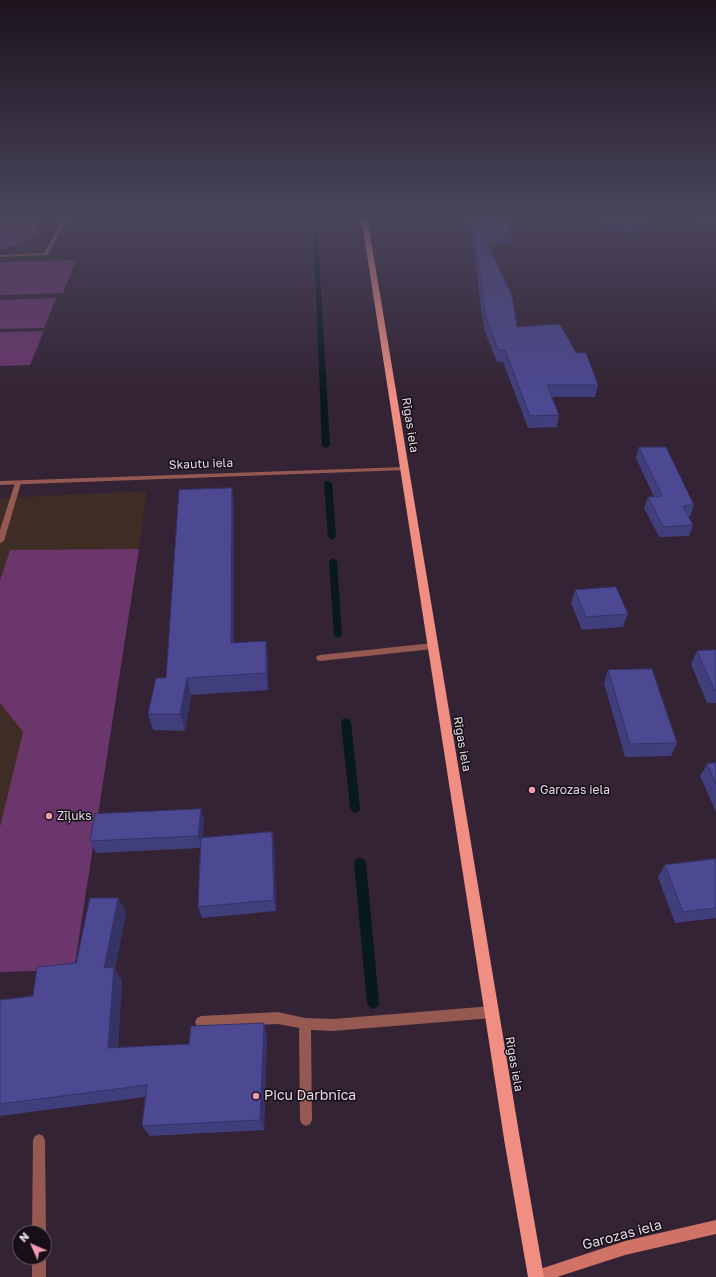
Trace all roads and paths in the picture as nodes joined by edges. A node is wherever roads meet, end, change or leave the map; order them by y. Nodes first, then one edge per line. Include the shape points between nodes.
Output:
1 (373, 276) edge
2 (404, 469) junction
3 (18, 482) junction
4 (0, 483) edge
5 (0, 541) edge
6 (433, 646) junction
7 (320, 658) dead end
8 (492, 1012) junction
9 (201, 1022) dead end
10 (305, 1024) junction
11 (306, 1120) dead end
12 (39, 1140) dead end
13 (39, 1225) edge
14 (716, 1227) edge
15 (39, 1265) edge
16 (39, 1277) edge
17 (537, 1277) edge

1 - 2 main road, Rīgas iela
2 - 3 street, Skautu iela
2 - 6 main road, Rīgas iela
3 - 4 street, Skautu iela
3 - 5 street
6 - 7 street
6 - 8 main road, Rīgas iela
8 - 10 street via 333,1025
8 - 17 main road, Rīgas iela
9 - 10 street via 278,1018
10 - 11 street
12 - 13 street
14 - 17 main road, Garozas iela via 625,1248
15 - 16 street

